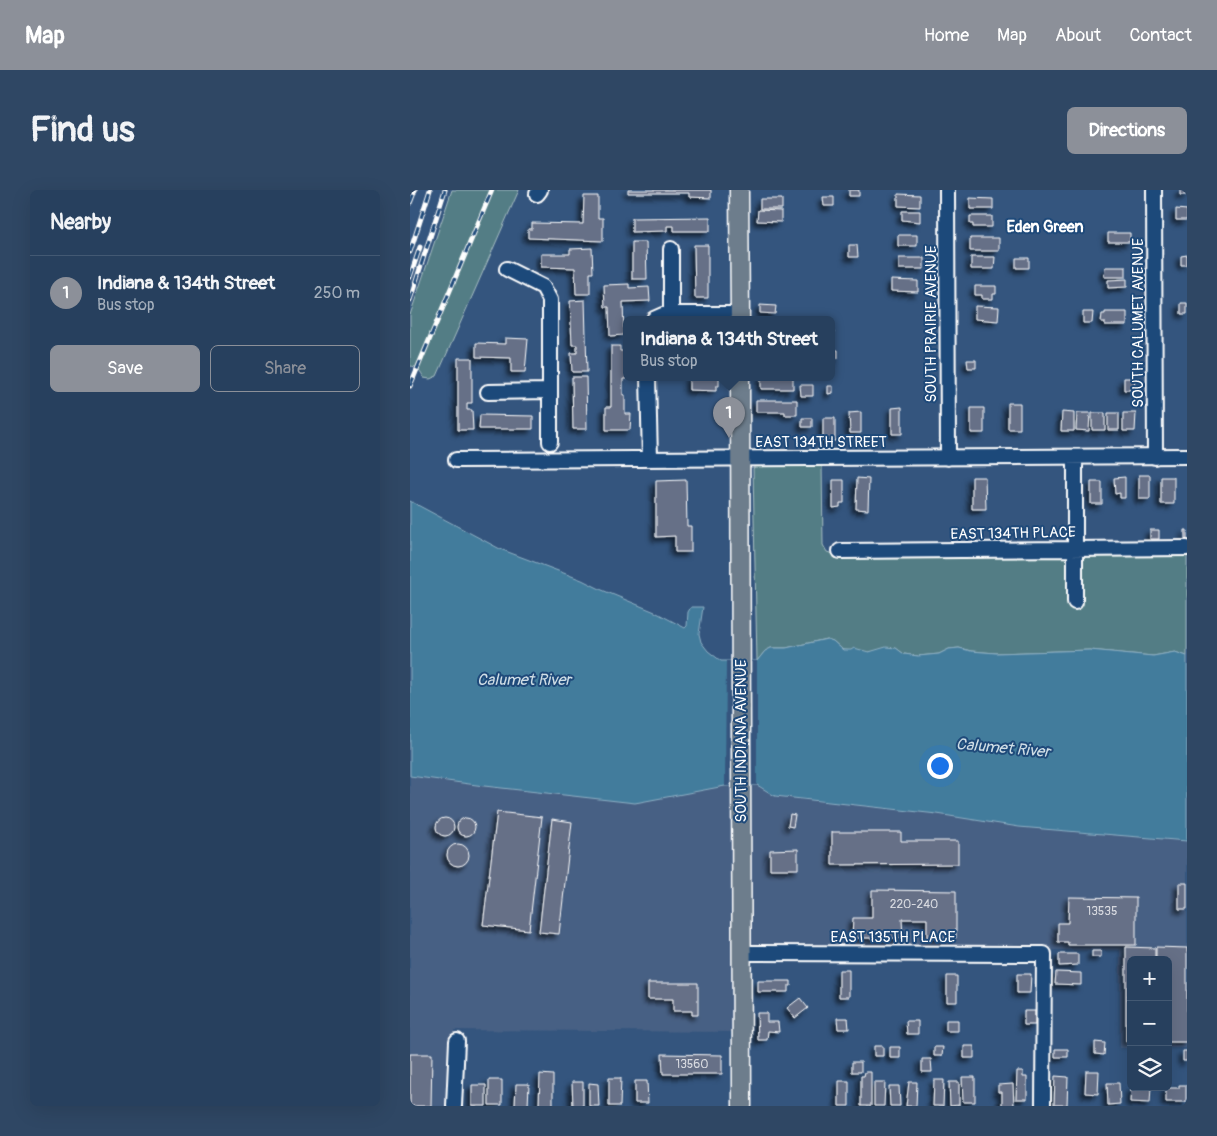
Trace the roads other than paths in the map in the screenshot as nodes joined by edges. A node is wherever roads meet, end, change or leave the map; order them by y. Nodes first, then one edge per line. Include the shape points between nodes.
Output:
1 (739, 190) edge
2 (947, 190) edge
3 (1154, 190) edge
4 (671, 249) dead end
5 (507, 269) dead end
6 (671, 314) junction
7 (661, 316) edge
8 (717, 316) edge
9 (740, 316) edge
10 (648, 381) edge
11 (740, 381) edge
12 (488, 392) dead end
13 (550, 392) junction
14 (550, 442) dead end
15 (1187, 456) edge
16 (1075, 457) junction
17 (1155, 457) junction
18 (948, 458) junction
19 (650, 459) junction
20 (741, 459) junction
21 (456, 460) dead end
22 (1187, 548) edge
23 (1075, 549) junction
24 (840, 551) dead end
25 (1075, 602) dead end
26 (742, 953) junction
27 (457, 1041) dead end
28 (454, 1106) edge
29 (742, 1106) edge
30 (1043, 1106) edge

1 - 9 main road
2 - 18 street, SOUTH PRAIRIE AVENUE
3 - 17 street, SOUTH CALUMET AVENUE
4 - 6 street
5 - 13 street via 542,287 550,300
6 - 7 street
6 - 8 street
10 - 19 street
11 - 20 main road, SOUTH INDIANA AVENUE
12 - 13 street
13 - 14 street
15 - 17 street, EAST 134TH STREET
16 - 17 street, EAST 134TH STREET
16 - 18 street, EAST 134TH STREET
16 - 23 street
18 - 20 street, EAST 134TH STREET
19 - 20 street, EAST 134TH STREET
19 - 21 street, EAST 134TH STREET
20 - 26 main road, SOUTH INDIANA AVENUE
22 - 23 street, EAST 134TH PLACE
23 - 24 street, EAST 134TH PLACE
23 - 25 street
26 - 29 main road, SOUTH INDIANA AVENUE
26 - 30 street, EAST 135TH PLACE via 1044,954
27 - 28 street

